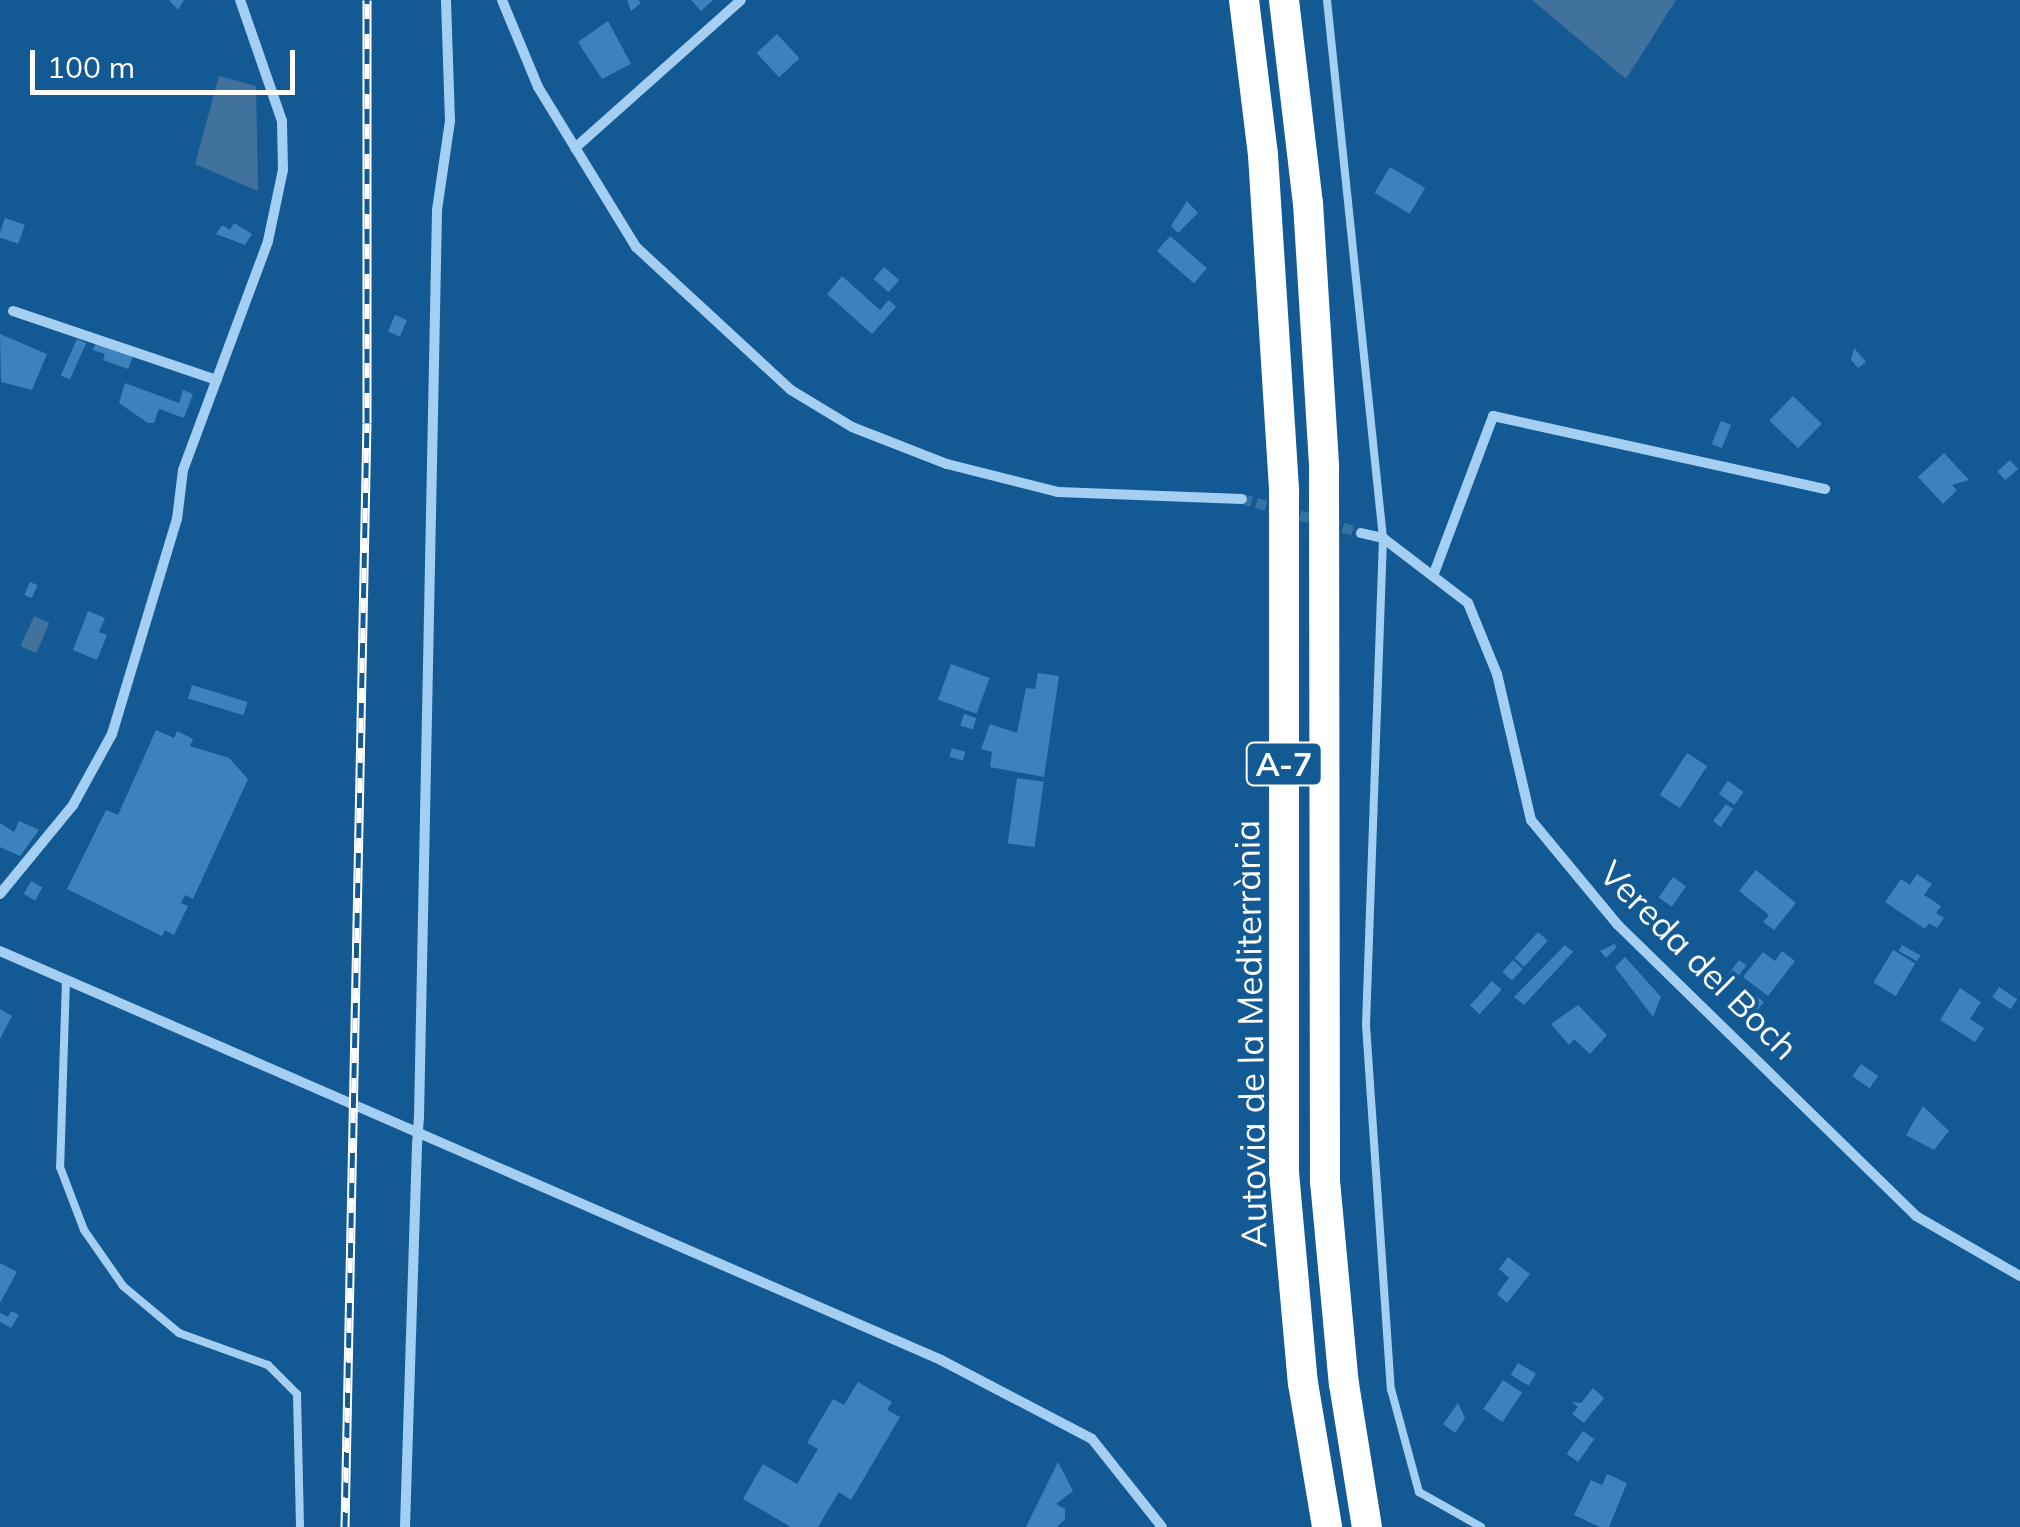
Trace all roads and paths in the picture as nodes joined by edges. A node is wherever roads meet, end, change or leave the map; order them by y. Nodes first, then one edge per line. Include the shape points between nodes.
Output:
1 (240, 0) edge
2 (446, 0) edge
3 (502, 0) edge
4 (742, 0) edge
5 (1244, 0) edge
6 (1284, 0) edge
7 (1327, 0) edge
8 (576, 148) junction
9 (13, 311) dead end
10 (217, 380) junction
11 (1825, 489) dead end
12 (1242, 499) tunnel mouth
13 (1361, 533) tunnel mouth
14 (1383, 538) junction
15 (1432, 576) junction
16 (0, 894) edge
17 (0, 951) edge
18 (66, 980) junction
19 (2020, 1276) edge
20 (300, 1527) edge
21 (405, 1527) edge
22 (1162, 1527) edge
23 (1327, 1527) edge
24 (1367, 1527) edge
25 (1481, 1527) edge

1 - 10 street via 272,84 283,170 268,241
2 - 21 street, bridge via 450,121 437,210
3 - 8 street via 538,87
4 - 8 street
5 - 23 highway, Autovia de la Mediterrània / A-7 via 1263,155 1284,491 1284,1172 1303,1383
6 - 24 highway, Autovia de la Mediterrània / A-7 via 1308,203 1324,468 1325,1180 1344,1384
7 - 14 lane
8 - 12 street via 636,247 791,390 852,427 946,464 1058,492
9 - 10 street
10 - 16 street via 184,470 177,519 112,734 73,805
11 - 15 street via 1492,416
13 - 14 street, Vereda del Boch
14 - 15 street, Vereda del Boch
14 - 25 lane via 1366,1025 1391,1389 1419,1492
15 - 19 street, Vereda del Boch via 1468,603 1497,674 1531,820 1618,926 1916,1216
17 - 18 street
18 - 20 lane via 60,1168 84,1230 123,1286 180,1332 268,1364 297,1394
18 - 22 street via 942,1360 1092,1439

